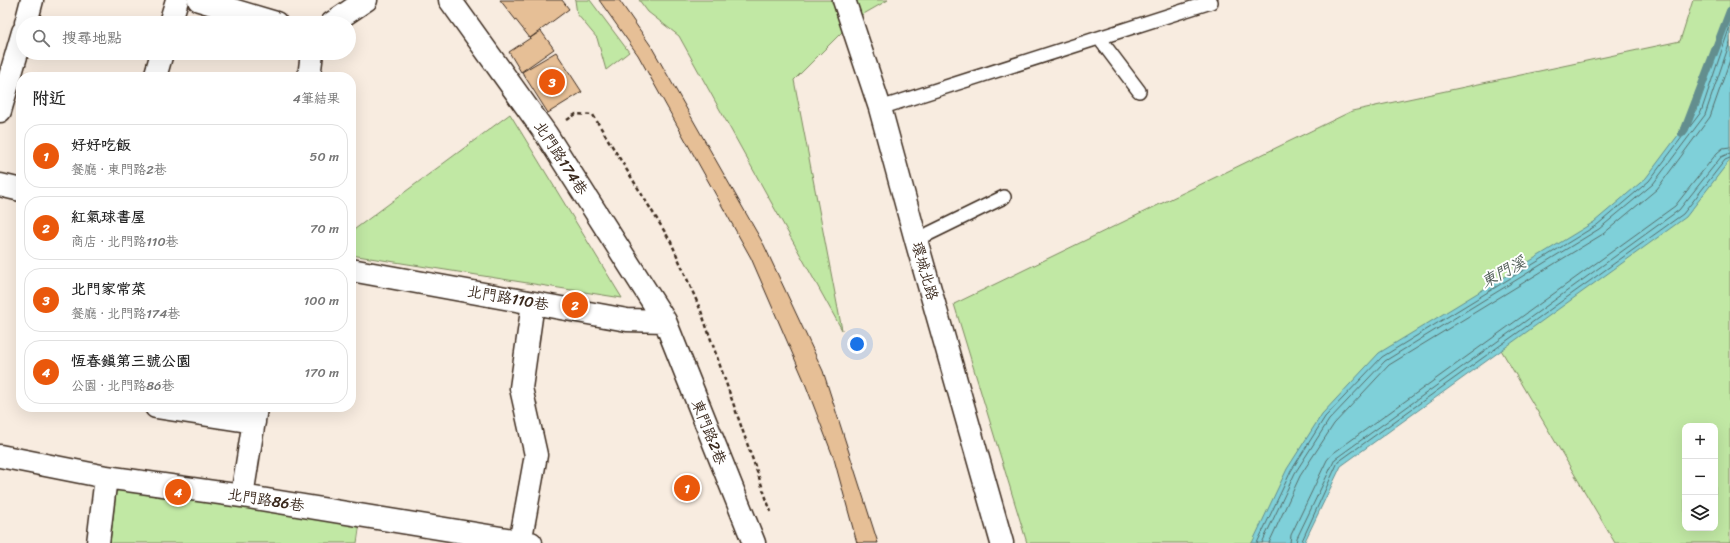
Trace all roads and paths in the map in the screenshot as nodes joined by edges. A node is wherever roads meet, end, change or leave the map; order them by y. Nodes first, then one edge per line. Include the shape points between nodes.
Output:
1 (32, 0) edge
2 (177, 0) edge
3 (200, 0) edge
4 (366, 0) edge
5 (450, 0) edge
6 (844, 0) edge
7 (1209, 0) edge
8 (28, 16) edge
9 (172, 16) edge
10 (253, 16) edge
11 (342, 16) edge
12 (1098, 38) junction
13 (16, 56) edge
14 (160, 60) edge
15 (311, 60) edge
16 (156, 72) edge
17 (310, 72) edge
18 (1140, 90) dead end
19 (880, 108) junction
20 (0, 111) edge
21 (576, 114) dead end
22 (0, 185) edge
23 (16, 189) edge
24 (1004, 197) dead end
25 (916, 240) junction
26 (356, 271) edge
27 (533, 303) junction
28 (665, 321) junction
29 (227, 412) edge
30 (255, 414) edge
31 (0, 456) edge
32 (106, 478) junction
33 (242, 496) junction
34 (771, 513) dead end
35 (524, 542) edge
36 (98, 543) edge
37 (754, 543) edge
38 (1002, 543) edge

1 - 8 street
2 - 9 street
3 - 10 street
4 - 11 street
5 - 28 street, 北門路174巷 via 546,134
6 - 19 street, 環城北路
7 - 12 lane via 1211,2
12 - 18 lane
12 - 19 lane
13 - 20 street
14 - 16 street
15 - 17 street
19 - 25 street, 環城北路
21 - 34 path via 593,115 671,242 701,311
22 - 23 street
24 - 25 lane
25 - 38 street, 環城北路
26 - 27 street, 北門路110巷
27 - 28 street, 北門路110巷 via 627,320
27 - 35 street via 521,388 536,455
28 - 37 street, 東門路2巷
29 - 30 street
30 - 33 street
31 - 32 street, 北門路86巷
32 - 33 street, 北門路86巷
32 - 36 street
33 - 35 street, 北門路86巷

